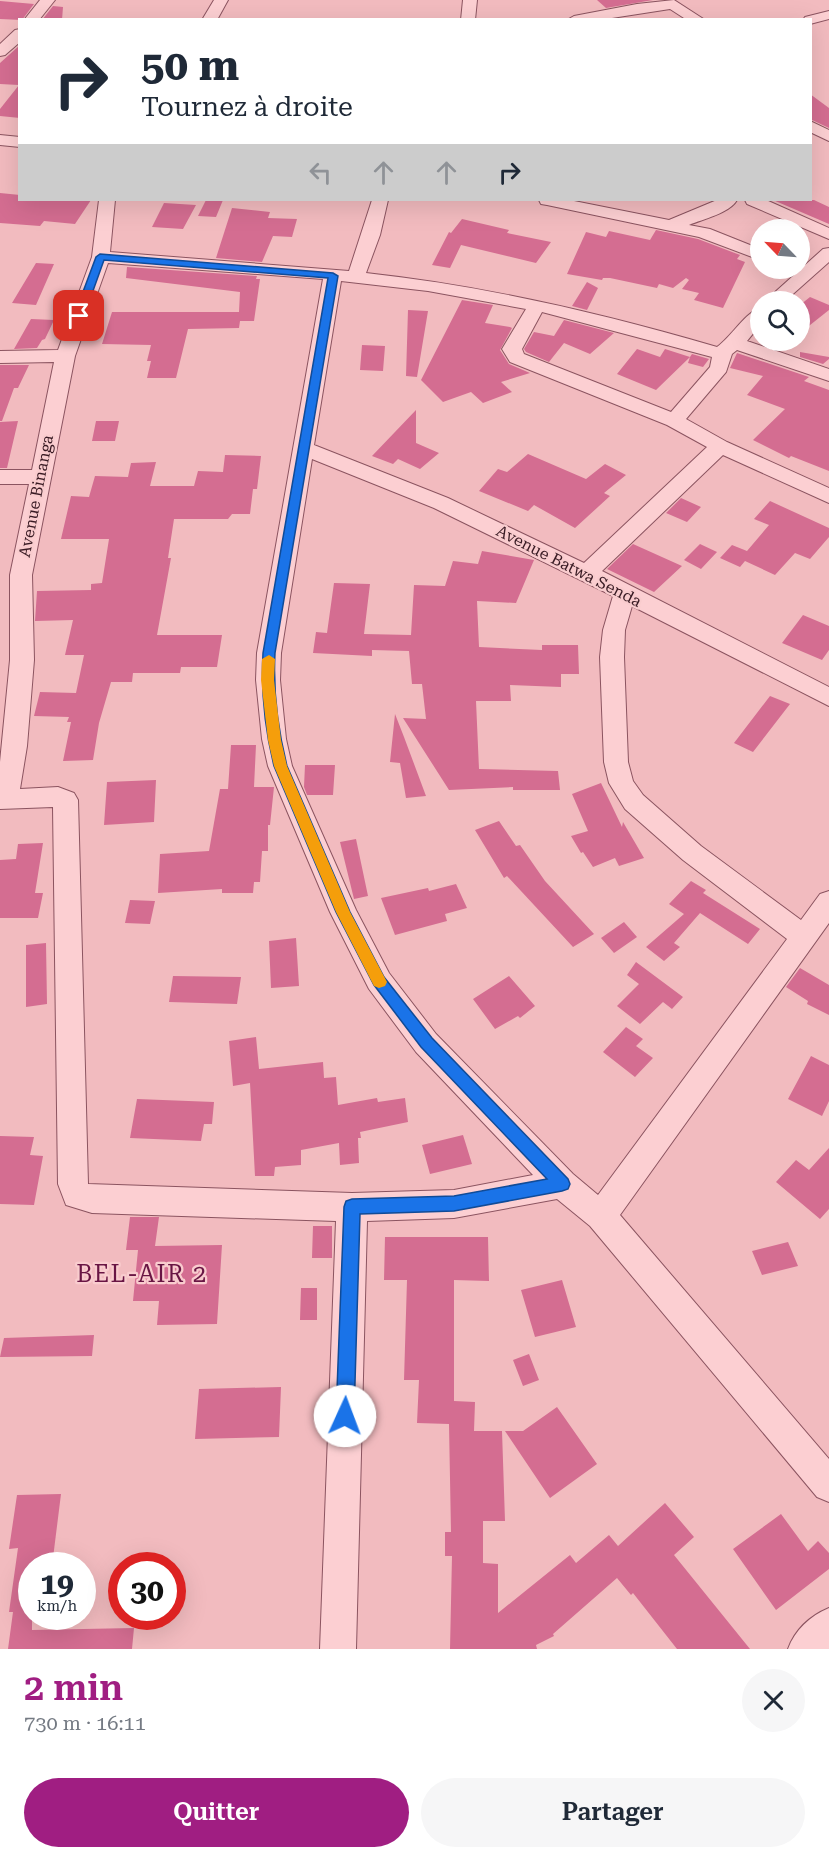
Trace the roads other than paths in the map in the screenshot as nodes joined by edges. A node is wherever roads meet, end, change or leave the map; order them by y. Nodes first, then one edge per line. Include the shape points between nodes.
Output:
1 (48, 0) edge
2 (221, 0) edge
3 (470, 0) edge
4 (638, 4) edge
5 (829, 15) edge
6 (33, 18) edge
7 (210, 18) edge
8 (468, 18) edge
9 (582, 18) edge
10 (695, 18) edge
11 (812, 19) edge
12 (18, 35) edge
13 (0, 52) edge
14 (813, 120) edge
15 (829, 136) edge
16 (0, 140) edge
17 (18, 141) edge
18 (108, 201) edge
19 (380, 201) edge
20 (560, 201) edge
21 (727, 201) edge
22 (755, 201) edge
23 (598, 204) edge
24 (670, 226) junction
25 (829, 234) edge
26 (750, 251) edge
27 (829, 253) edge
28 (100, 257) junction
29 (810, 265) edge
30 (345, 276) junction
31 (794, 279) edge
32 (783, 291) edge
33 (537, 305) junction
34 (750, 325) edge
35 (728, 348) junction
36 (65, 356) junction
37 (0, 357) edge
38 (829, 375) edge
39 (674, 421) junction
40 (720, 446) junction
41 (303, 448) junction
42 (0, 477) edge
43 (39, 477) junction
44 (829, 496) edge
45 (588, 573) junction
46 (625, 593) junction
47 (829, 697) edge
48 (3, 799) edge
49 (829, 902) edge
50 (804, 937) junction
51 (562, 1184) junction
52 (352, 1207) junction
53 (602, 1216) junction
54 (829, 1485) edge
55 (829, 1626) edge
56 (338, 1649) edge
57 (806, 1649) edge

1 - 6 street
2 - 7 street
3 - 8 street
4 - 9 street
4 - 10 street via 675,5
5 - 11 street
12 - 13 street
14 - 15 street
16 - 17 street
18 - 28 street, Avenue Binanga
19 - 30 street via 371,235
20 - 23 street
21 - 24 street
22 - 25 street
23 - 24 street
24 - 26 street via 704,233
27 - 29 street
28 - 30 street
28 - 36 street, Avenue Binanga
30 - 33 street
30 - 41 street
31 - 32 street
33 - 35 street
33 - 39 street via 512,349 515,357
34 - 35 street
35 - 38 street
35 - 39 street via 719,368
36 - 37 street
36 - 43 street, Avenue Binanga
39 - 40 street
40 - 44 street
40 - 45 street
41 - 45 street, Avenue Batwa Senda via 441,503
41 - 51 street via 268,666 280,766 343,912 379,981 426,1043
42 - 43 street
43 - 48 street, Avenue Binanga via 21,575 22,660 15,746
45 - 46 street, Avenue Batwa Senda
46 - 47 street, Avenue Batwa Senda
46 - 50 street via 614,630 612,657 616,762 621,783 634,802 692,854
48 - 52 street via 65,800 76,1196
49 - 50 street
50 - 53 street
51 - 52 street via 454,1204
51 - 53 street
52 - 56 street
53 - 54 street
55 - 57 street

